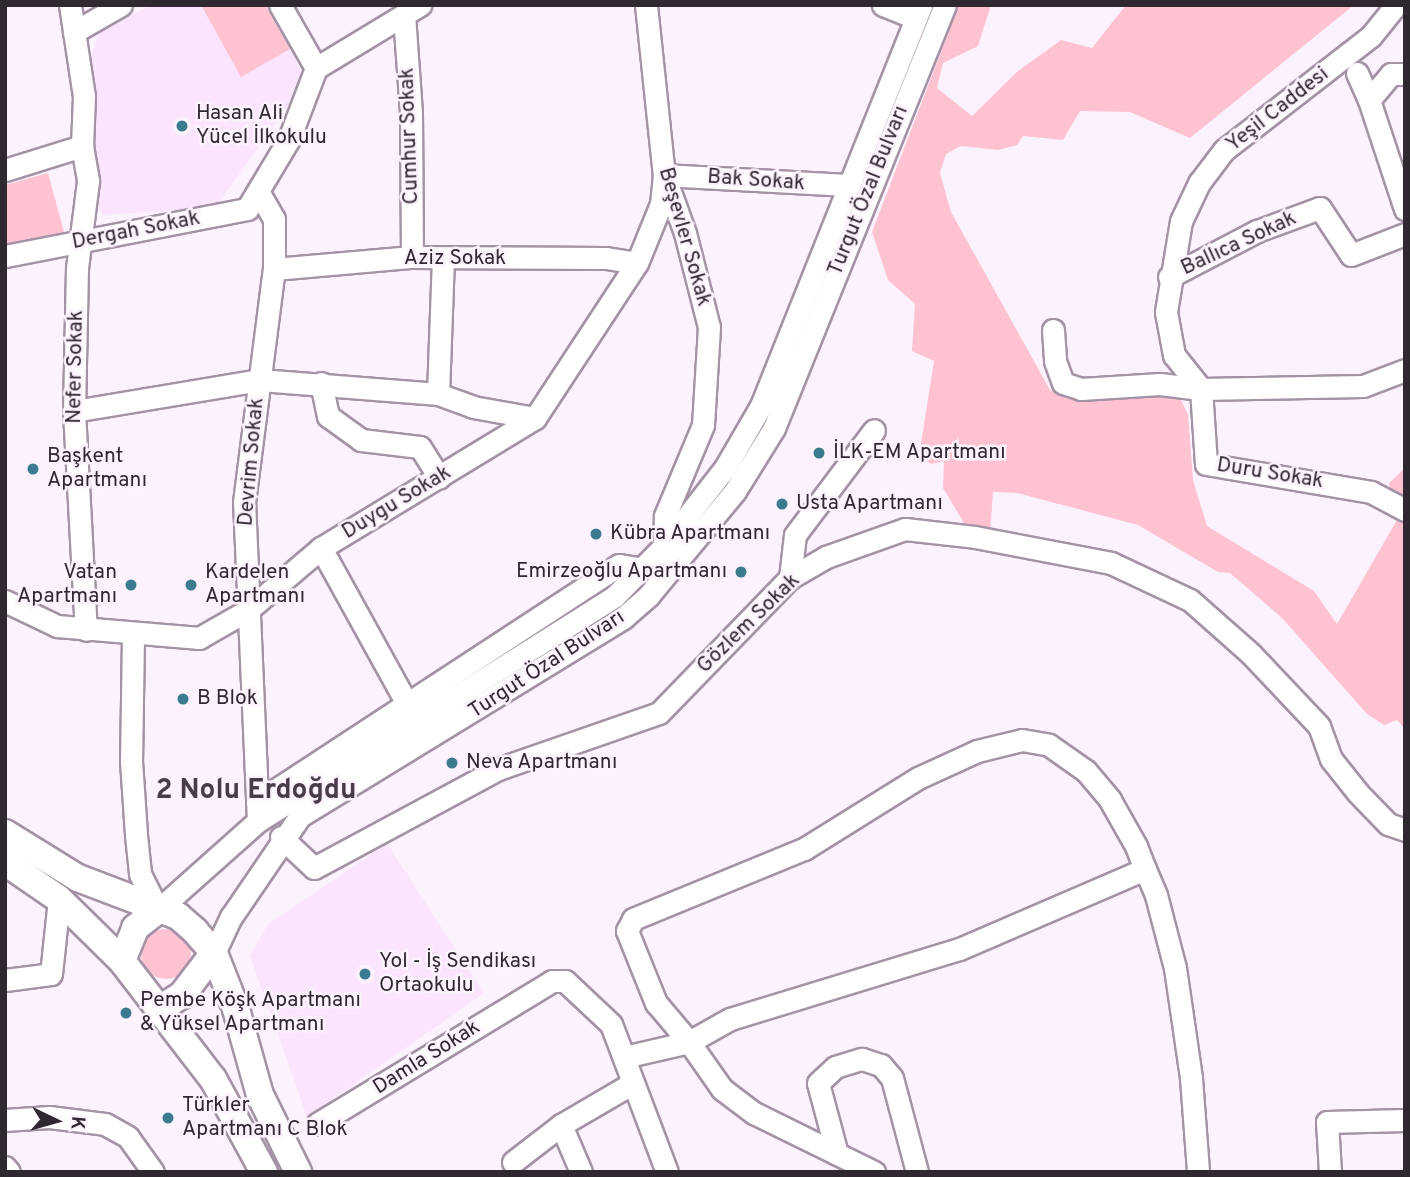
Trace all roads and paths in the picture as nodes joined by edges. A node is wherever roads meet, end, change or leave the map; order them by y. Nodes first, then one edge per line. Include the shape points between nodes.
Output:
1 (71, 5) edge
2 (121, 5) edge
3 (280, 5) edge
4 (646, 5) edge
5 (883, 5) edge
6 (945, 5) edge
7 (1396, 5) edge
8 (412, 10) edge
9 (918, 12) edge
10 (75, 32) junction
11 (316, 68) junction
12 (1357, 73) dead end
13 (1405, 74) edge
14 (1369, 100) junction
15 (82, 146) junction
16 (5, 170) edge
17 (664, 175) junction
18 (847, 185) junction
19 (259, 193) junction
20 (1405, 209) edge
21 (1405, 234) edge
22 (79, 243) junction
23 (5, 256) edge
24 (412, 257) junction
25 (443, 260) junction
26 (637, 263) junction
27 (274, 269) junction
28 (1169, 277) junction
29 (1053, 330) dead end
30 (1405, 370) edge
31 (260, 380) junction
32 (321, 383) junction
33 (1201, 389) junction
34 (438, 394) junction
35 (74, 411) junction
36 (535, 418) junction
37 (874, 429) dead end
38 (439, 477) junction
39 (1405, 510) edge
40 (664, 546) junction
41 (321, 548) junction
42 (643, 569) junction
43 (790, 578) junction
44 (5, 601) edge
45 (248, 610) junction
46 (86, 630) junction
47 (133, 636) junction
48 (407, 704) junction
49 (257, 811) junction
50 (1405, 830) edge
51 (5, 833) edge
52 (281, 838) junction
53 (5, 862) edge
54 (1145, 869) junction
55 (59, 900) junction
56 (158, 910) junction
57 (214, 953) junction
58 (122, 961) junction
59 (5, 980) edge
60 (161, 1008) junction
61 (689, 1042) junction
62 (624, 1057) junction
63 (633, 1083) junction
64 (5, 1120) edge
65 (1405, 1120) edge
66 (317, 1124) dead end
67 (561, 1125) junction
68 (837, 1154) junction
69 (513, 1162) dead end
70 (5, 1167) edge
71 (9, 1172) edge
72 (153, 1172) edge
73 (264, 1172) edge
74 (298, 1172) edge
75 (582, 1172) edge
76 (667, 1172) edge
77 (874, 1172) edge
78 (917, 1172) edge
79 (1198, 1172) edge
80 (1331, 1172) edge

1 - 10 street, Nefer Sokak
2 - 10 street
3 - 11 street
4 - 17 street, Beşevler Sokak
5 - 9 street
6 - 52 street, Turgut Özal Bulvarı via 774,428 735,491 649,595 623,618 300,816
7 - 28 street, Yeşil Caddesi via 1375,43 1224,150 1199,183 1181,221
8 - 11 street
8 - 24 street, Cumhur Sokak
9 - 18 street, Turgut Özal Bulvarı
10 - 15 street, Nefer Sokak via 84,96
11 - 19 street via 289,139
12 - 14 street
13 - 14 street via 1391,74
14 - 20 street
15 - 16 street
15 - 22 street, Nefer Sokak via 88,181
17 - 18 street, Bak Sokak
17 - 26 street, Duygu Sokak via 662,204
17 - 40 street, Beşevler Sokak via 685,233 709,327 703,425 665,516
18 - 40 street, Turgut Özal Bulvarı via 743,441
19 - 22 street, Dergah Sokak via 247,209
19 - 27 street, Devrim Sokak via 274,219
21 - 28 street, Ballıca Sokak via 1351,255 1320,208 1258,231
22 - 23 street, Dergah Sokak
22 - 35 street, Nefer Sokak
24 - 25 street, Aziz Sokak
24 - 27 street, Aziz Sokak
25 - 26 street, Aziz Sokak via 606,258
25 - 34 street
26 - 36 street, Duygu Sokak
27 - 31 street, Devrim Sokak
28 - 33 street, Yeşil Caddesi via 1166,312 1174,355
29 - 33 street via 1055,360 1063,383 1081,388 1160,384
30 - 33 street via 1363,386
31 - 32 street
31 - 35 street
31 - 45 street, Devrim Sokak via 244,502
32 - 34 street
32 - 38 street via 328,416 361,440 420,447
33 - 39 street, Duru Sokak via 1206,464 1371,492
34 - 36 street via 473,407
35 - 46 street, Nefer Sokak
36 - 38 street, Duygu Sokak
37 - 43 street via 795,535
38 - 41 street, Duygu Sokak
40 - 42 street, Turgut Özal Bulvarı
41 - 45 street, Duygu Sokak
41 - 48 street
42 - 48 street via 619,565
42 - 49 street, Turgut Özal Bulvarı via 614,597
43 - 50 street, Gözlem Sokak via 826,557 905,529 975,537 1111,563 1190,600 1251,654 1319,726 1331,759 1358,793 1388,824
43 - 52 street, Gözlem Sokak via 659,713 498,769 314,868
44 - 46 street, Duygu Sokak via 57,626
45 - 47 street, Duygu Sokak via 199,638
45 - 49 street, Devrim Sokak
46 - 47 street, Duygu Sokak
47 - 56 street via 134,812 140,874
48 - 49 street
49 - 56 street, Turgut Özal Bulvarı
51 - 56 main road via 79,878
52 - 57 street, Turgut Özal Bulvarı
53 - 55 main road
54 - 61 street via 959,949 730,1019
54 - 61 street via 1110,800 1063,752 1037,740 977,751 918,778 804,849 633,919 627,931 640,972 656,1003
54 - 79 street via 1175,968 1191,1078
55 - 58 main road
55 - 59 street via 51,974
56 - 57 main road via 178,916
56 - 58 main road via 135,928
57 - 60 main road via 182,996
57 - 74 main road via 236,1009 260,1094
58 - 60 main road
60 - 73 main road via 237,1116
61 - 62 street
61 - 68 street via 722,1089 754,1113
62 - 63 street, Damla Sokak
62 - 66 street, Damla Sokak via 611,1024 591,1002 565,981 552,981
63 - 67 street
63 - 76 street, Damla Sokak
64 - 72 street via 49,1117 105,1124 128,1137
65 - 80 street via 1327,1122
67 - 69 street
67 - 75 street
68 - 77 street
68 - 78 street via 818,1083 835,1067 862,1059 881,1065 892,1078
70 - 71 street

